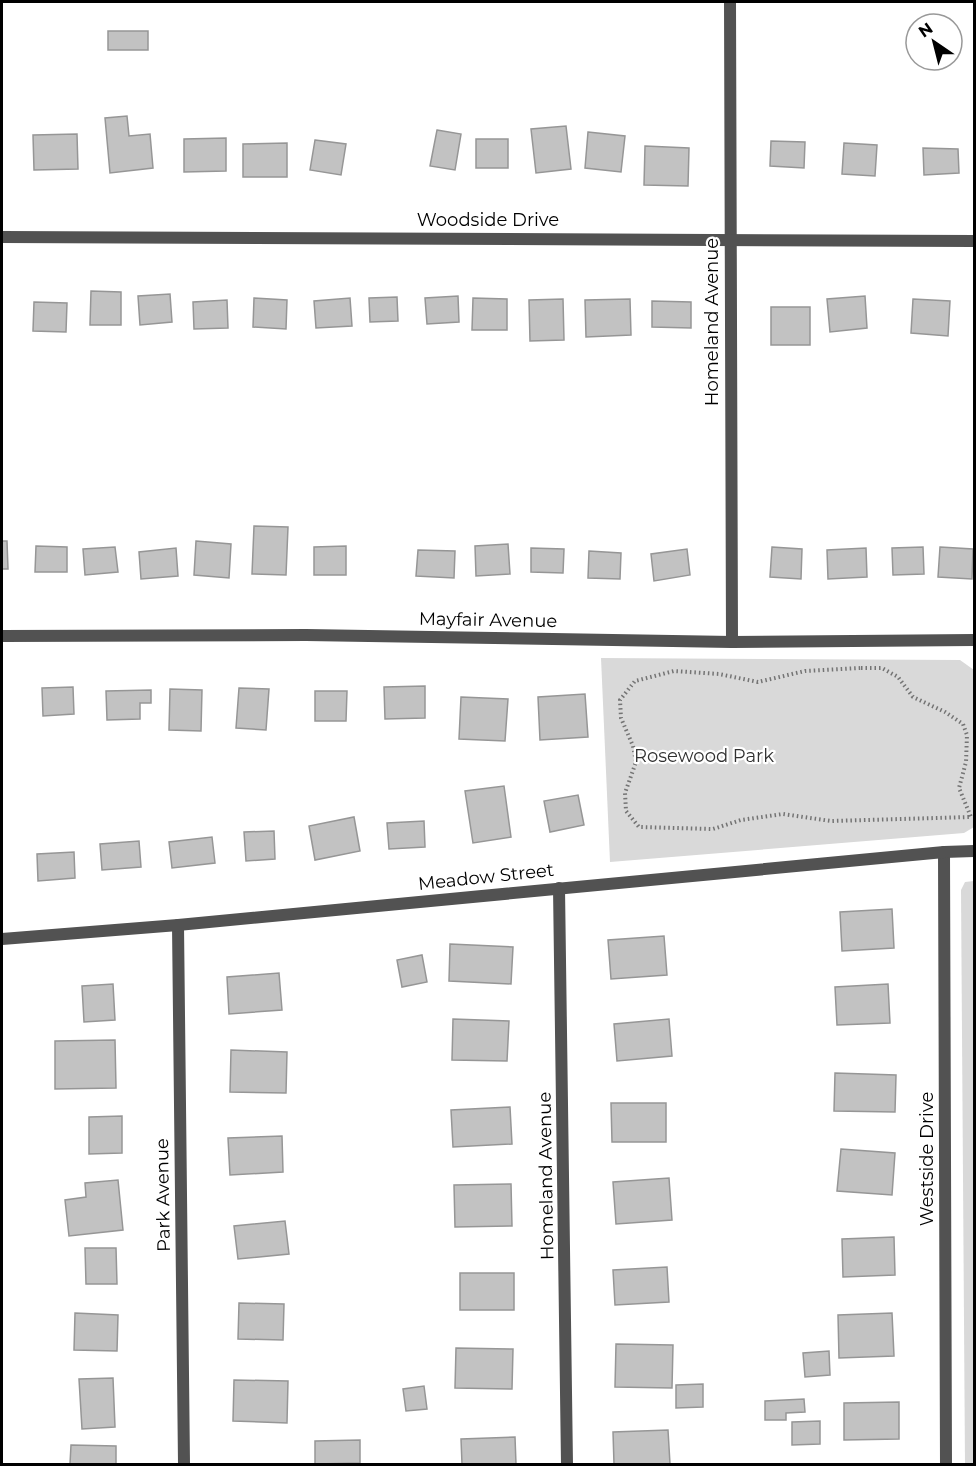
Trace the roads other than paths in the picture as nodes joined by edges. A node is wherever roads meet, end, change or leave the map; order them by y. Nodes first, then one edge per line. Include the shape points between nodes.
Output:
1 (730, 2) edge
2 (2, 237) edge
3 (729, 238) junction
4 (975, 241) edge
5 (2, 636) edge
6 (975, 640) edge
7 (732, 642) junction
8 (975, 851) edge
9 (944, 852) junction
10 (559, 888) junction
11 (178, 925) junction
12 (2, 939) edge
13 (184, 1464) edge
14 (567, 1464) edge
15 (946, 1464) edge

1 - 3 street, Homeland Avenue
2 - 3 street, Woodside Drive
3 - 4 street, Woodside Drive
3 - 7 street, Homeland Avenue
5 - 7 street, Mayfair Avenue via 306,635
6 - 7 street, Mayfair Avenue
8 - 9 street, Meadow Street
9 - 10 street, Meadow Street
9 - 15 street, Westside Drive
10 - 11 street, Meadow Street
10 - 14 street, Homeland Avenue
11 - 12 street, Meadow Street
11 - 13 street, Park Avenue

